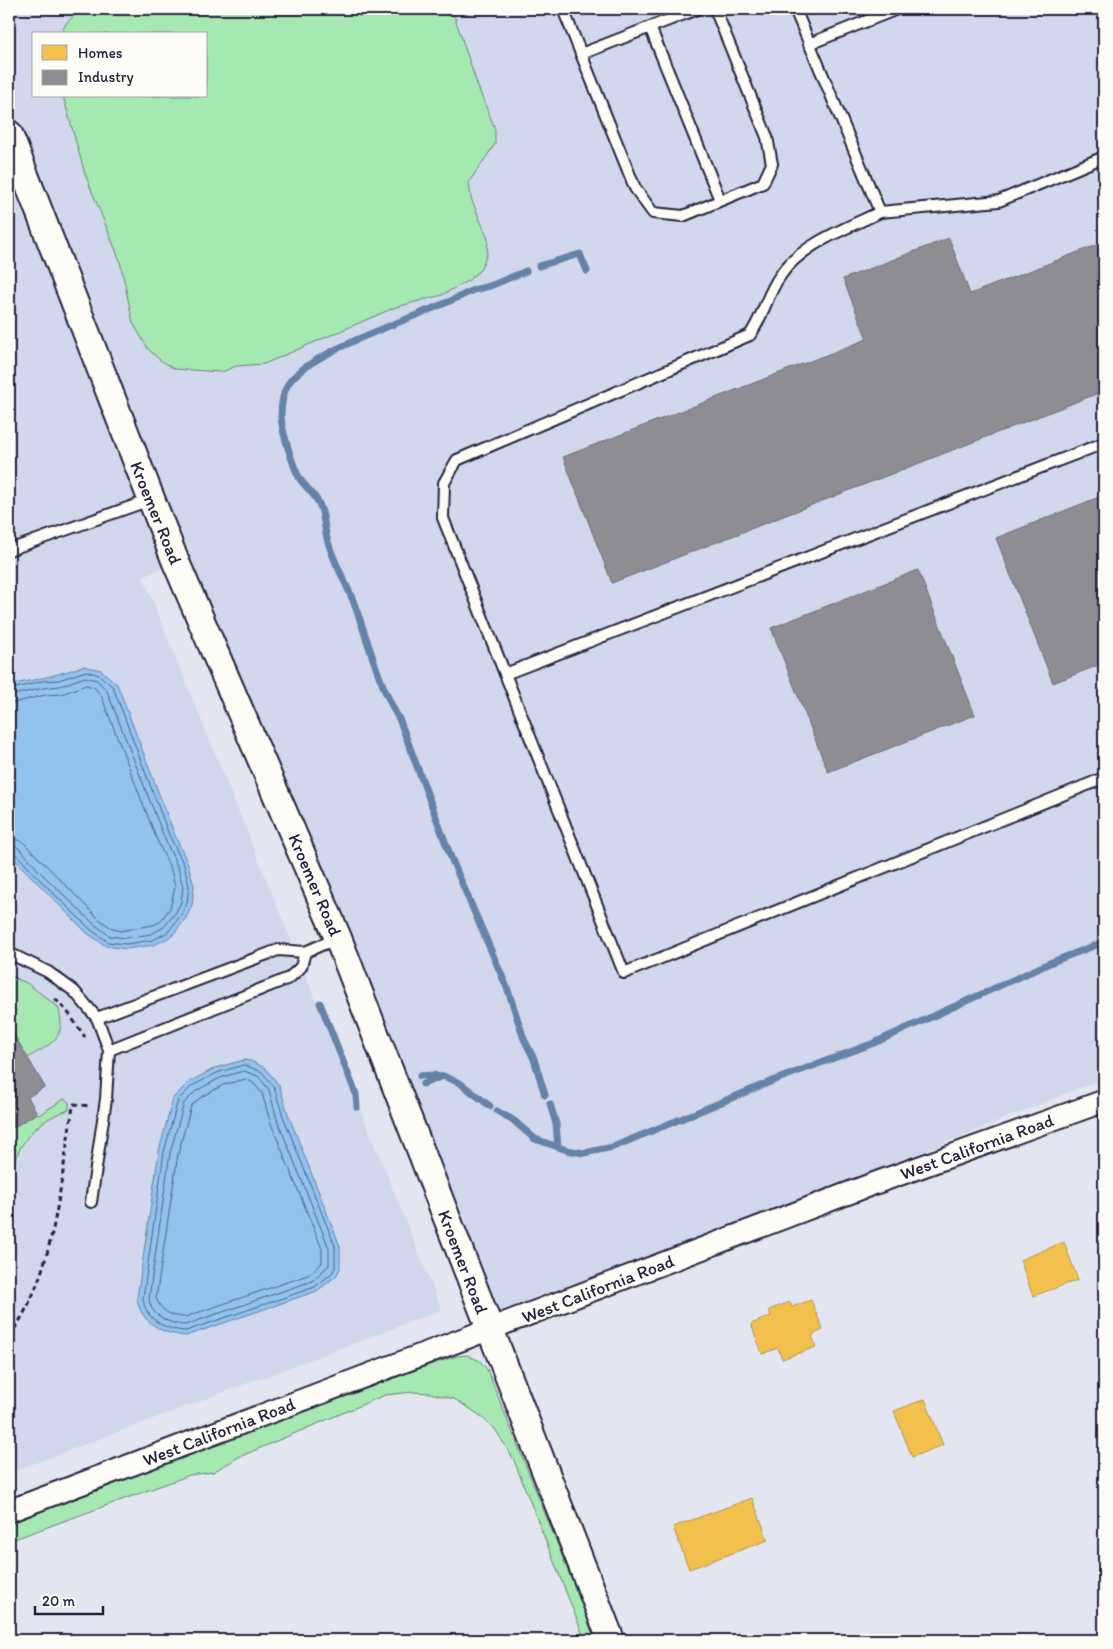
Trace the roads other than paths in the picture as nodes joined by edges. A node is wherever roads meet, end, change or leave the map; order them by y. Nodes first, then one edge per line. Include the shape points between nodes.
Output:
1 (563, 9) edge
2 (697, 9) edge
3 (715, 9) edge
4 (795, 9) edge
5 (897, 9) edge
6 (650, 27) junction
7 (810, 44) junction
8 (581, 54) junction
9 (9, 134) edge
10 (1104, 157) edge
11 (720, 200) junction
12 (880, 212) junction
13 (1104, 443) edge
14 (150, 500) junction
15 (9, 550) edge
16 (505, 674) junction
17 (1104, 778) edge
18 (338, 938) junction
19 (305, 952) junction
20 (9, 953) edge
21 (97, 1018) junction
22 (109, 1050) junction
23 (1104, 1101) edge
24 (91, 1202) dead end
25 (490, 1330) junction
26 (9, 1511) edge
27 (611, 1640) edge

1 - 8 lane
2 - 6 lane
3 - 11 lane via 767,137 772,164 763,183
4 - 7 lane
5 - 7 lane
6 - 8 lane
6 - 11 lane
7 - 12 lane
8 - 11 lane via 634,188 653,213 683,216
9 - 14 street, Kroemer Road
10 - 12 lane via 999,201
12 - 16 lane via 805,250 788,264 750,335 457,460 444,483 443,518
13 - 16 lane
14 - 15 lane
14 - 18 street, Kroemer Road
16 - 17 lane via 624,974
18 - 19 lane
18 - 25 street, Kroemer Road
19 - 21 lane via 278,950
19 - 22 lane via 301,967 289,978
20 - 21 lane via 48,972 74,991
21 - 22 lane
22 - 24 lane via 106,1099
23 - 25 street, West California Road via 870,1185
25 - 26 street, West California Road
25 - 27 street, Kroemer Road

